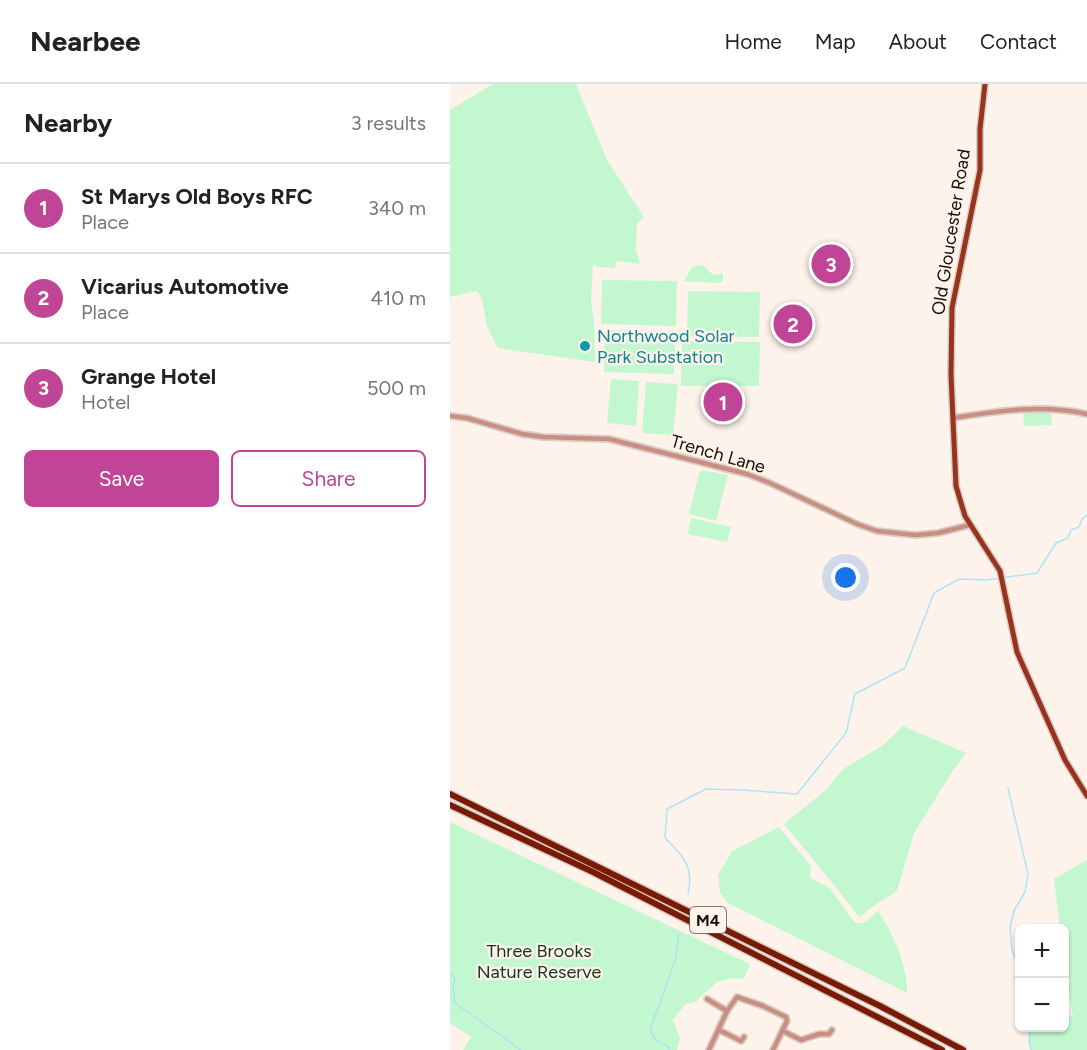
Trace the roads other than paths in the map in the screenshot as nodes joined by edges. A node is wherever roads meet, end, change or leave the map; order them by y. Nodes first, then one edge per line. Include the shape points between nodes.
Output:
1 (985, 84) edge
2 (1087, 414) edge
3 (450, 416) edge
4 (953, 418) junction
5 (970, 525) junction
6 (450, 794) edge
7 (1087, 796) edge
8 (450, 805) edge
9 (707, 999) dead end
10 (727, 1011) junction
11 (719, 1030) junction
12 (832, 1030) dead end
13 (783, 1031) junction
14 (744, 1037) dead end
15 (709, 1050) edge
16 (773, 1050) edge
17 (942, 1050) edge
18 (963, 1050) edge

1 - 4 main road, Old Gloucester Road via 980,170 952,308
2 - 4 street via 1044,408
3 - 5 street, Trench Lane via 522,434 609,439 747,474 877,531 915,535
4 - 5 main road, Old Gloucester Road via 956,486
5 - 7 main road, Old Gloucester Road via 1000,571 1017,652 1065,760
6 - 18 highway, M4
8 - 17 highway, M4 via 593,872
9 - 10 street
10 - 11 street
10 - 13 street via 737,997 763,1006 786,1017
11 - 14 street via 741,1041
11 - 15 street
12 - 13 street via 830,1034 801,1040
13 - 16 street

